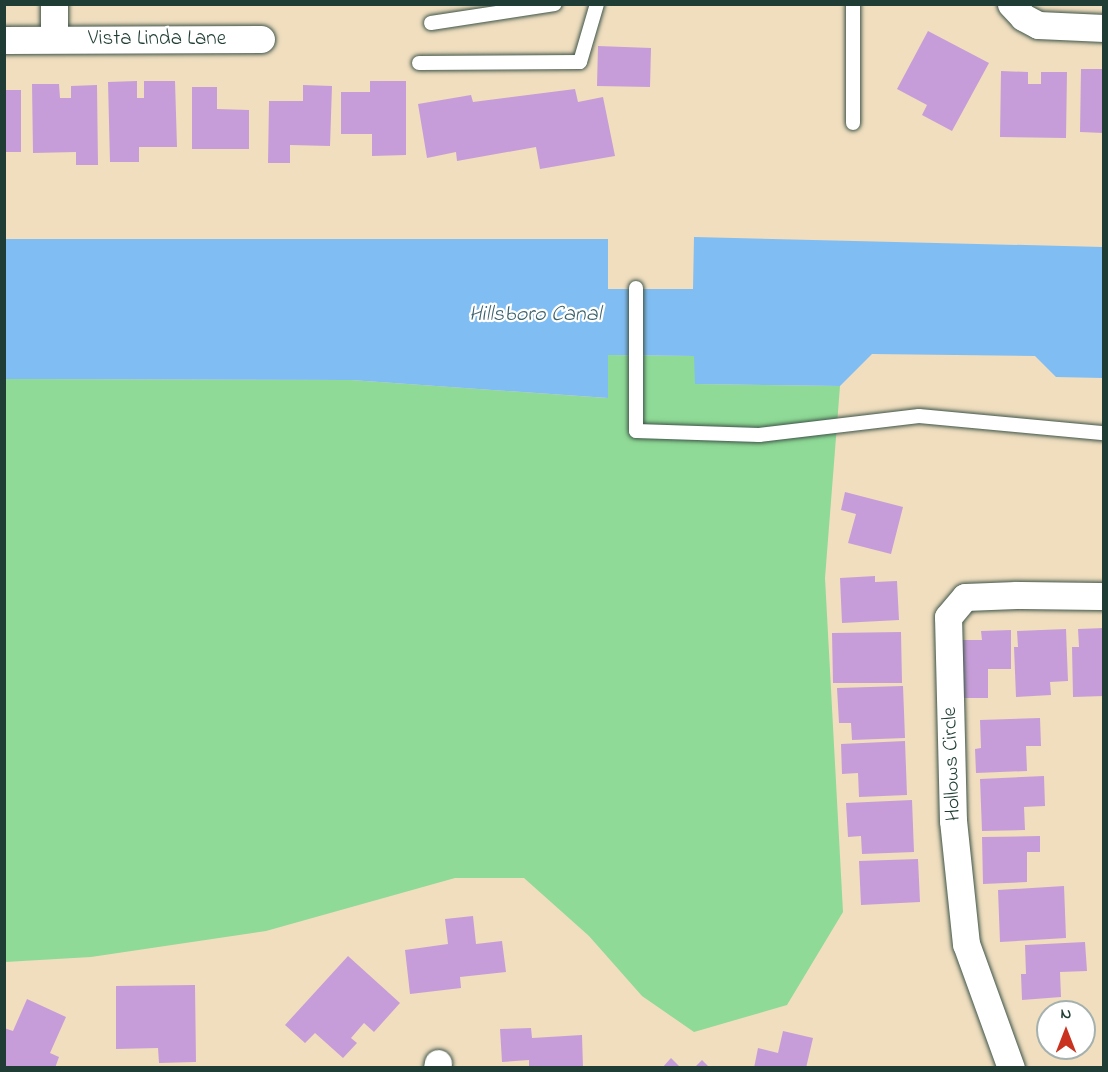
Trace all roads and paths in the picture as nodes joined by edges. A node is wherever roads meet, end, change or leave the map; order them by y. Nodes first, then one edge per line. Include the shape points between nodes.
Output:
1 (54, 4) edge
2 (555, 4) edge
3 (597, 4) edge
4 (853, 4) edge
5 (1011, 4) edge
6 (430, 23) dead end
7 (1104, 28) edge
8 (54, 39) junction
9 (261, 39) dead end
10 (4, 40) edge
11 (419, 63) dead end
12 (853, 123) dead end
13 (636, 288) dead end
14 (1104, 433) edge
15 (1104, 596) edge
16 (1011, 1068) edge

1 - 8 street
2 - 6 lane
3 - 11 lane via 580,62
4 - 12 lane
5 - 7 street via 1038,25
8 - 9 street, Vista Linda Lane
8 - 10 street, Vista Linda Lane
13 - 14 lane via 636,431 759,435 919,416
15 - 16 street, Hollows Circle via 965,597 948,617 953,821 966,944

